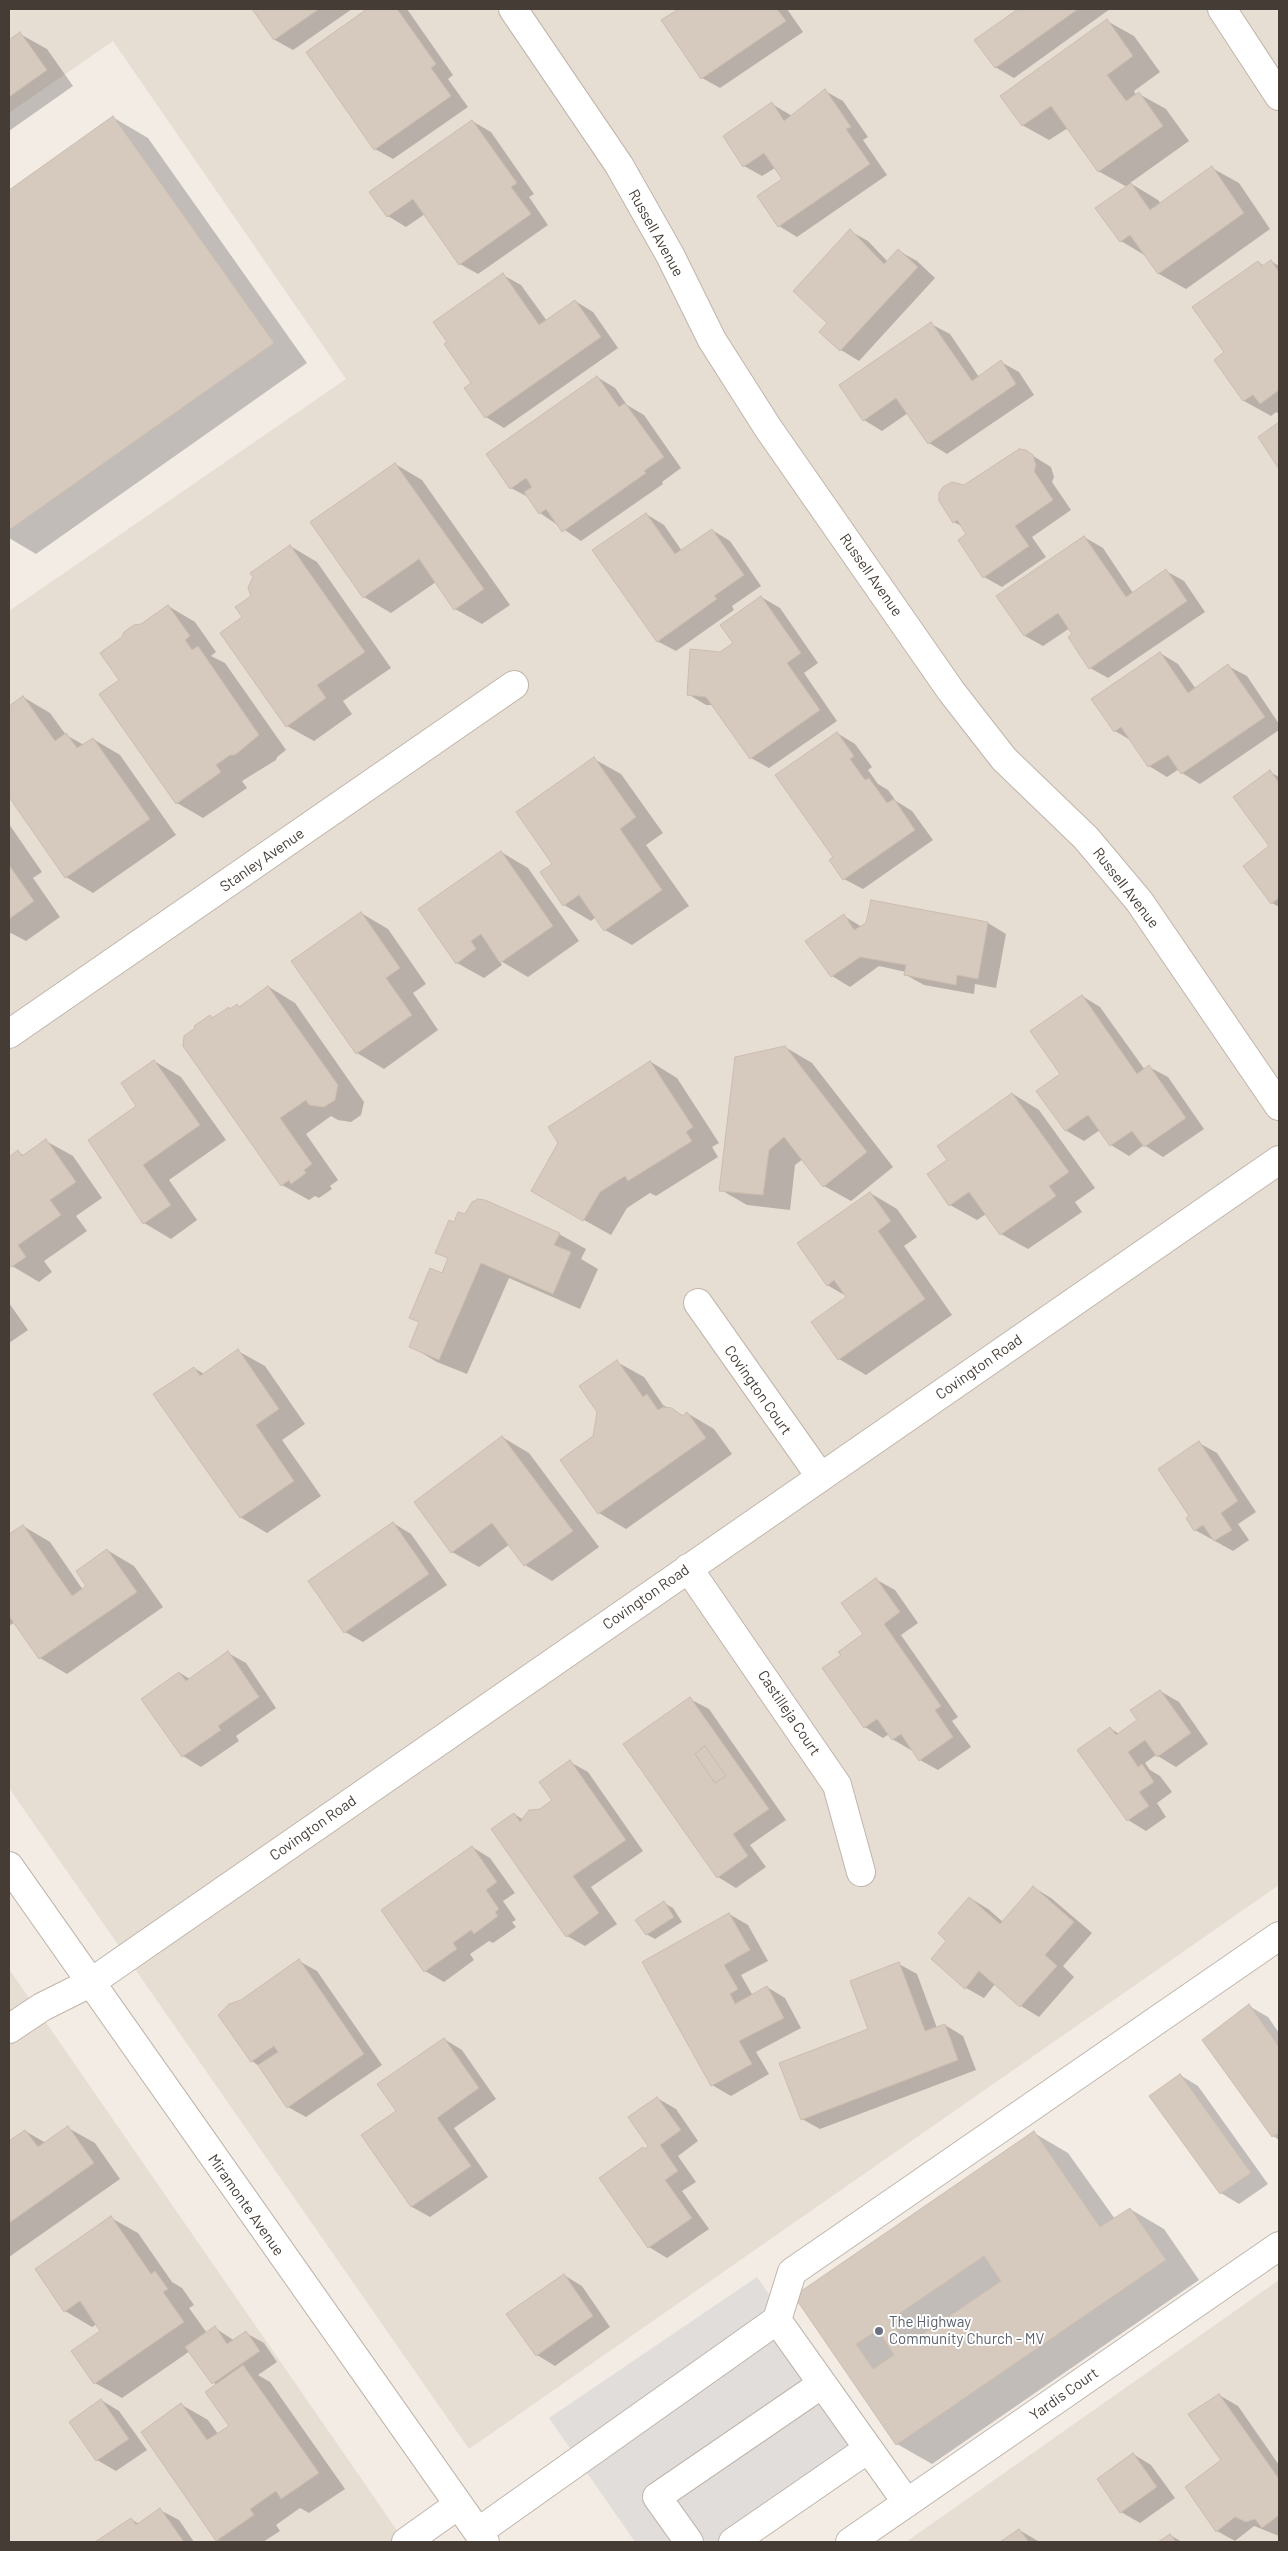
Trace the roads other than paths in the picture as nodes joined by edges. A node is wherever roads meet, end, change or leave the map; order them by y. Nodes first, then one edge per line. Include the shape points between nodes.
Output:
1 (513, 9) edge
2 (1222, 9) edge
3 (1279, 96) edge
4 (514, 685) dead end
5 (9, 1034) edge
6 (1279, 1106) edge
7 (1279, 1160) edge
8 (698, 1303) dead end
9 (820, 1476) junction
10 (688, 1568) junction
11 (9, 1866) edge
12 (861, 1872) dead end
13 (1279, 1936) edge
14 (90, 1983) junction
15 (9, 2029) edge
16 (1279, 2246) edge
17 (776, 2320) junction
18 (822, 2384) junction
19 (868, 2448) junction
20 (907, 2503) junction
21 (458, 2505) junction
22 (482, 2537) edge
23 (406, 2542) edge
24 (689, 2542) edge
25 (733, 2542) edge
26 (850, 2542) edge

1 - 6 street, Russell Avenue via 619,165 670,255 712,340 768,428 940,675 1004,759 1086,838 1139,902
2 - 3 street
4 - 5 street, Stanley Avenue
7 - 9 street, Covington Road
8 - 9 street, Covington Court
9 - 10 street, Covington Road
10 - 12 street, Castilleja Court via 838,1785
10 - 14 street, Covington Road
11 - 14 street, Miramonte Avenue
13 - 17 street via 792,2272
14 - 15 street, Covington Road via 42,2007
14 - 21 street, Miramonte Avenue
16 - 20 street, Yardis Court
17 - 18 street
17 - 22 street
18 - 19 street
18 - 24 street via 657,2497
19 - 20 street
19 - 25 street
20 - 26 street, Yardis Court
21 - 22 street, Miramonte Avenue
21 - 23 street

